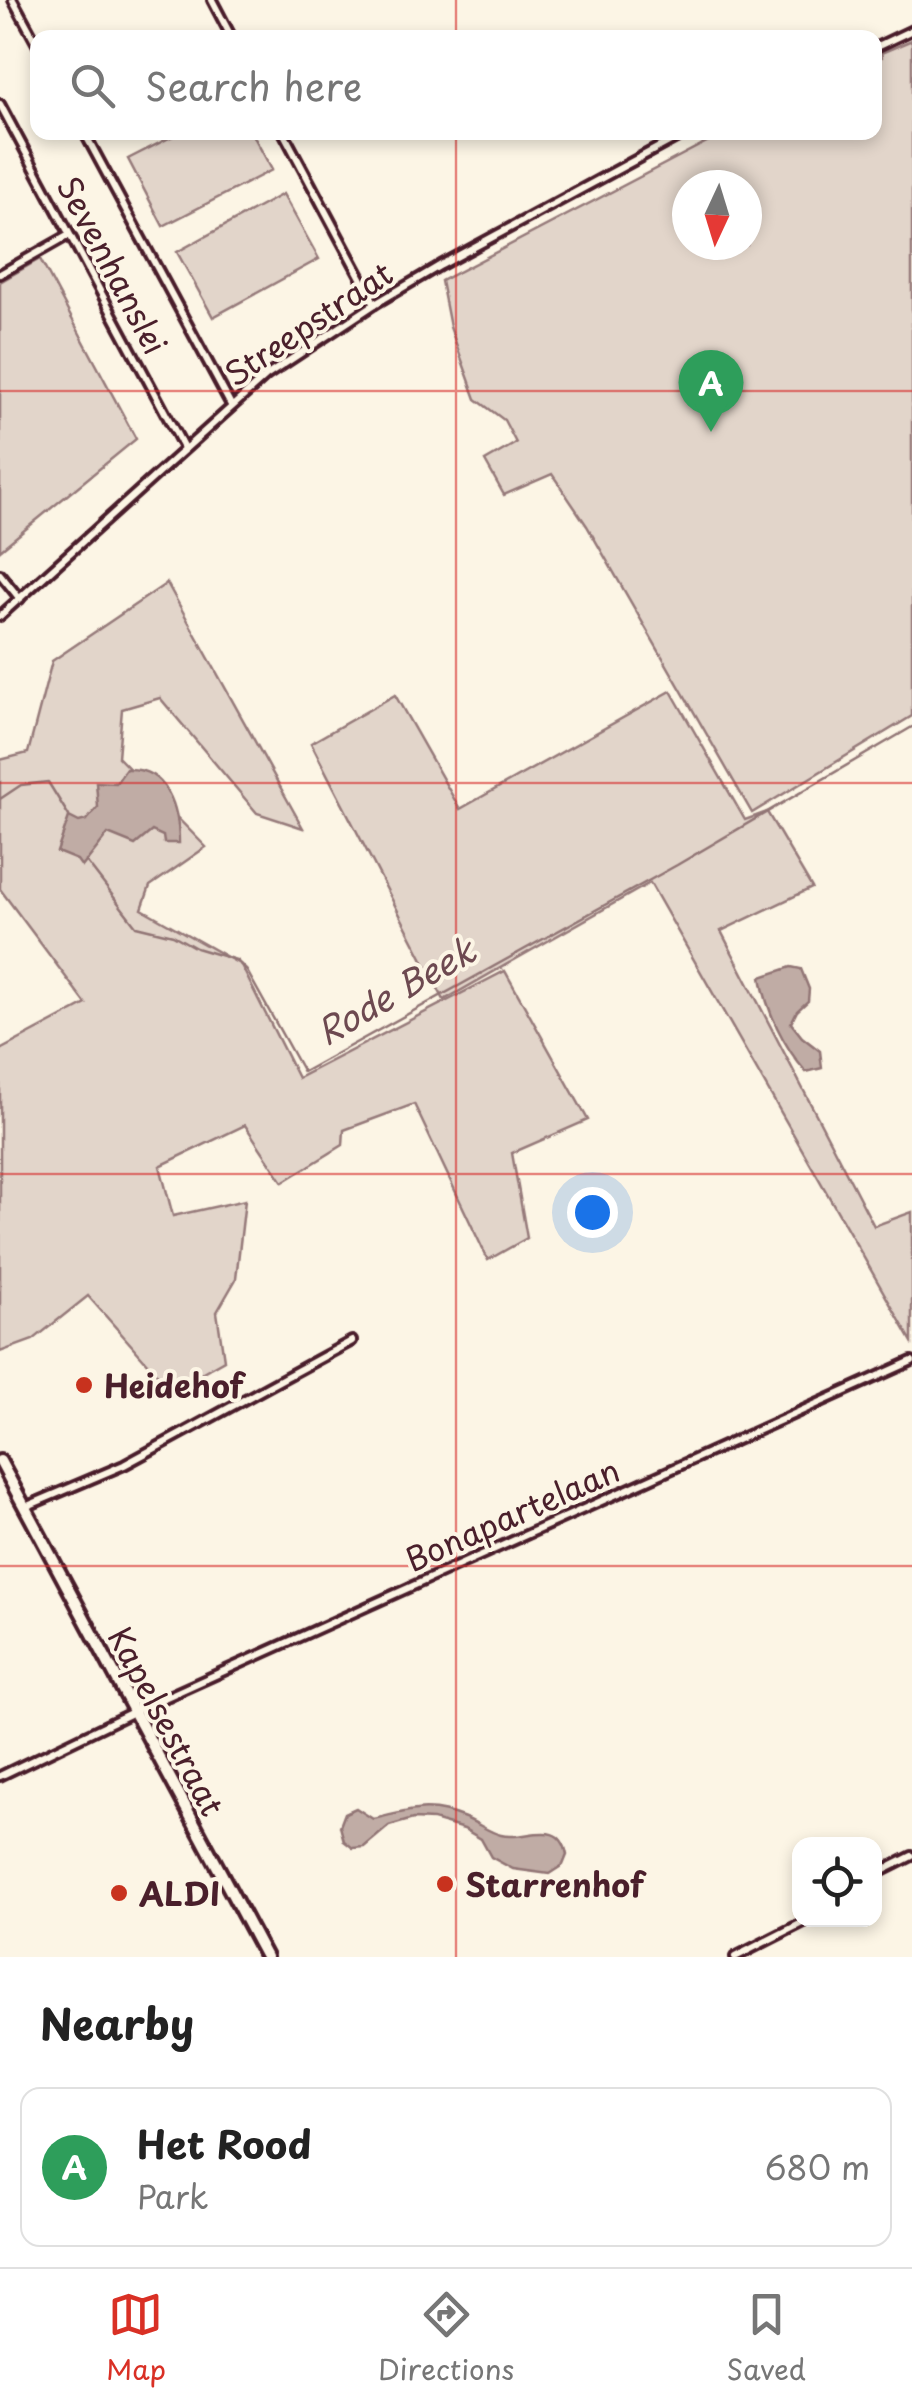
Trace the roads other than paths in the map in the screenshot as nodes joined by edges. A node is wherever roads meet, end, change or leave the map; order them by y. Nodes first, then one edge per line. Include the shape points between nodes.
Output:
1 (13, 0) edge
2 (212, 0) edge
3 (228, 30) edge
4 (912, 30) edge
5 (30, 31) edge
6 (882, 44) edge
7 (0, 104) edge
8 (88, 140) edge
9 (287, 140) edge
10 (672, 140) edge
11 (69, 235) junction
12 (0, 274) edge
13 (375, 304) junction
14 (231, 405) junction
15 (184, 448) junction
16 (0, 574) edge
17 (20, 599) junction
18 (0, 616) edge
19 (352, 1341) dead end
20 (912, 1361) edge
21 (0, 1461) edge
22 (25, 1507) junction
23 (134, 1712) junction
24 (0, 1776) edge
25 (912, 1856) edge
26 (882, 1871) edge
27 (794, 1927) edge
28 (266, 1957) edge
29 (736, 1957) edge

1 - 5 street
2 - 3 street
4 - 6 street
7 - 11 street, Sevenhanslei
8 - 14 street
9 - 13 street
10 - 13 street, Streepstraat
11 - 12 street
11 - 15 street, Sevenhanslei
13 - 14 street, Streepstraat
14 - 15 street, Streepstraat
15 - 17 street, Streepstraat
16 - 17 street
17 - 18 street, Streepstraat
19 - 22 street via 124,1465
20 - 23 street, Bonapartelaan
21 - 22 main road, Kapelsestraat
22 - 23 main road, Kapelsestraat
23 - 24 street, Bonapartelaan
23 - 28 main road, Kapelsestraat
25 - 26 street
27 - 29 street

